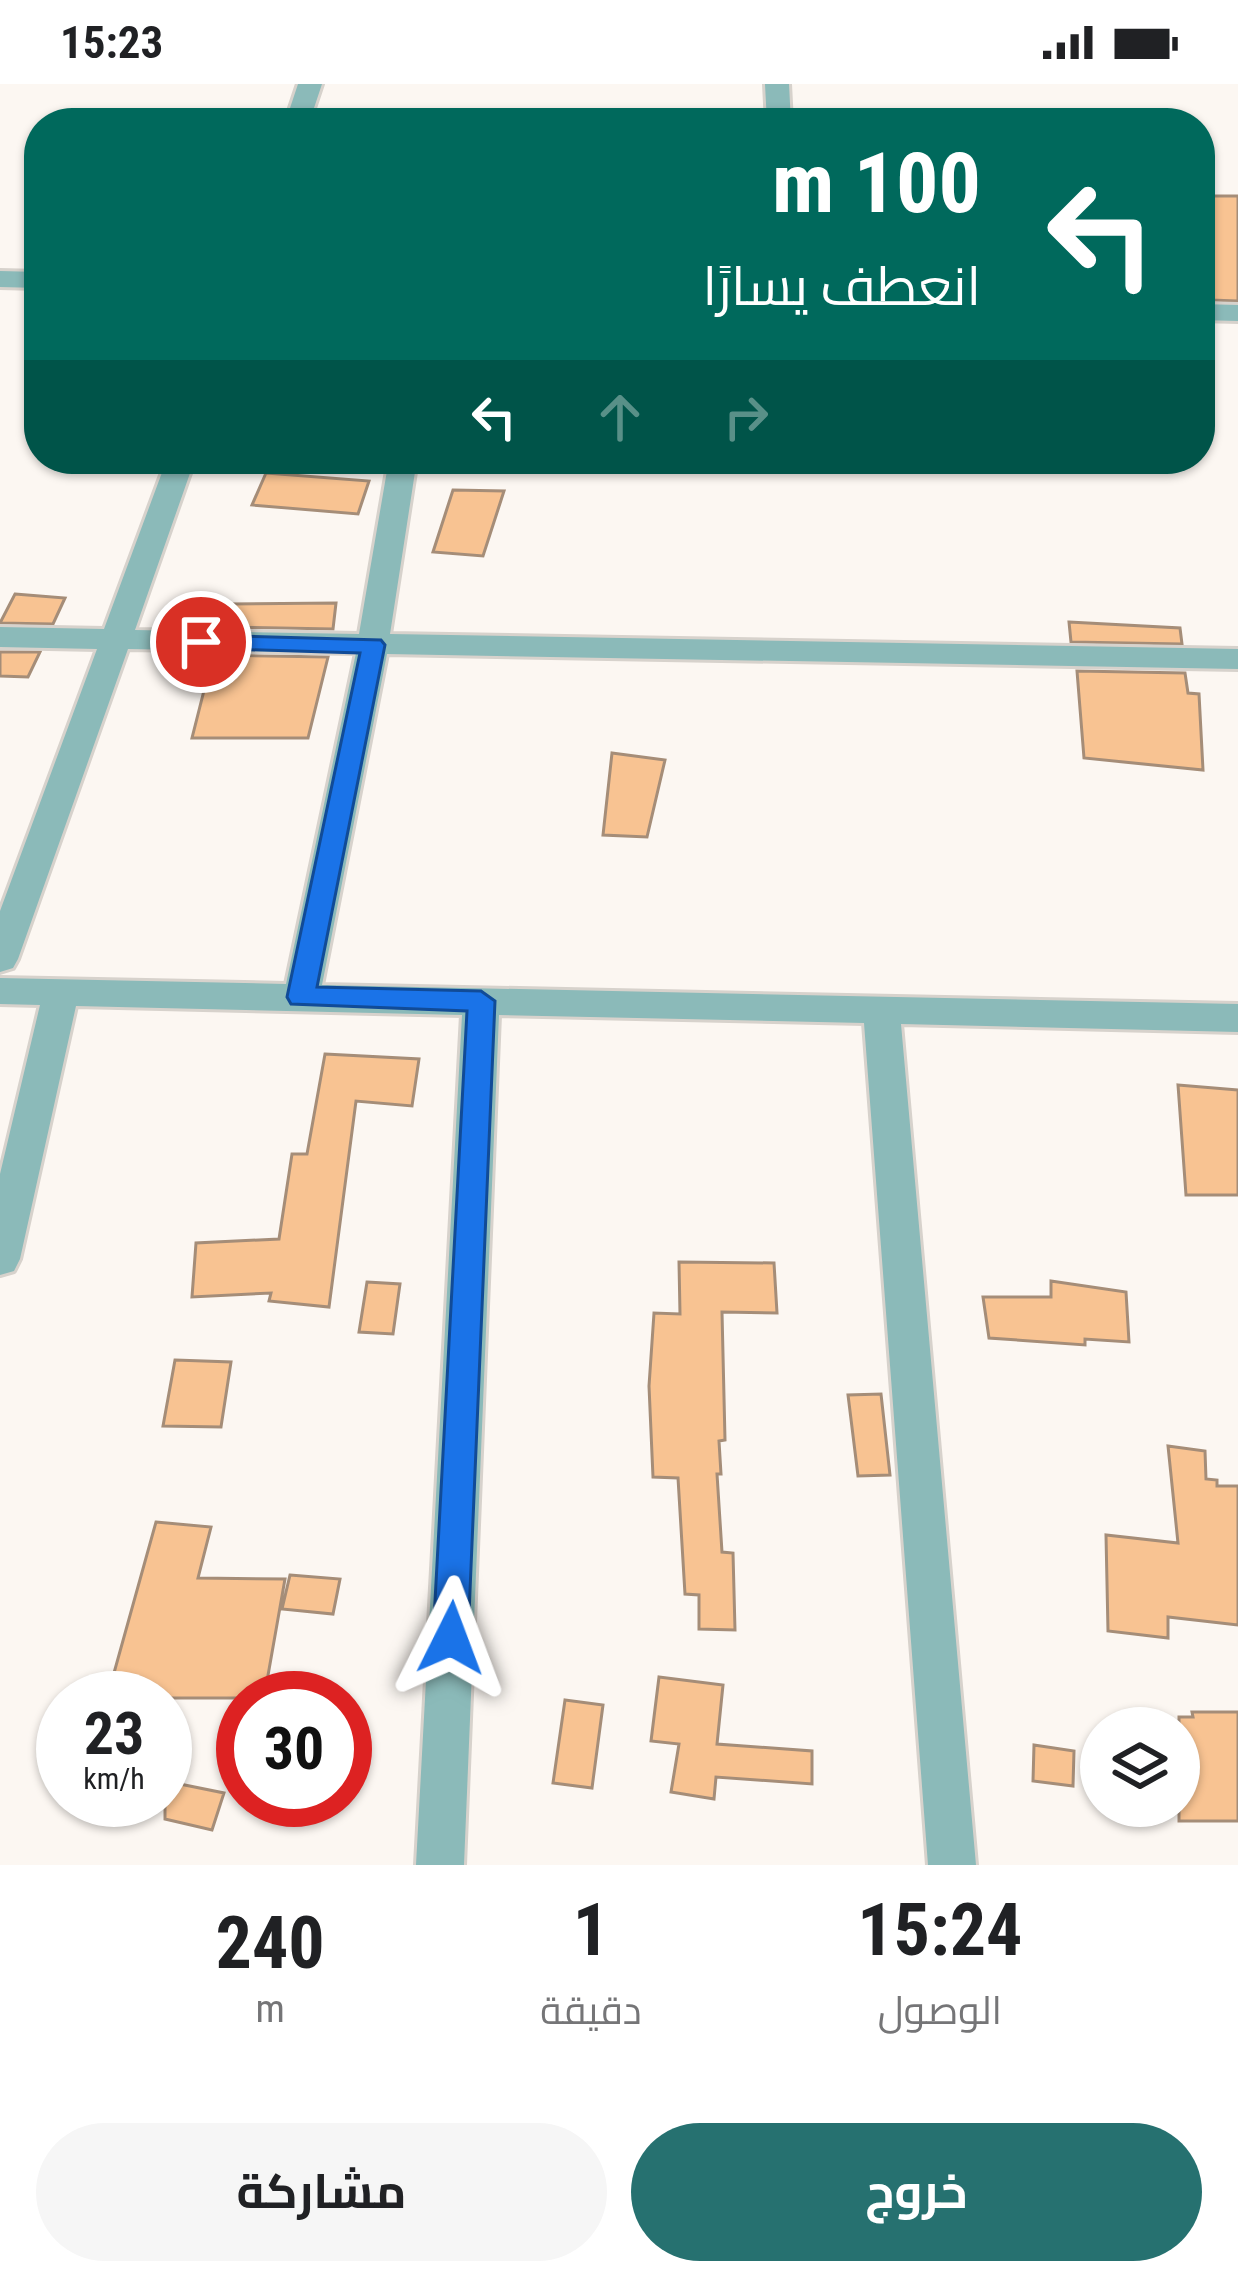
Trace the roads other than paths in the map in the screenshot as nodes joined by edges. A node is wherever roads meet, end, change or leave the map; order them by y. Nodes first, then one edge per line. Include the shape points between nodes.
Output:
1 (176, 474) edge
2 (401, 474) edge
3 (0, 637) edge
4 (116, 641) junction
5 (373, 645) junction
6 (1238, 659) edge
7 (0, 959) edge
8 (0, 991) edge
9 (61, 992) junction
10 (301, 997) junction
11 (481, 1001) junction
12 (880, 1009) junction
13 (1238, 1019) edge
14 (0, 1259) edge
15 (440, 1865) edge
16 (952, 1865) edge

1 - 4 street
2 - 5 street
3 - 4 street
4 - 5 street
4 - 7 street
5 - 6 street
5 - 10 street
8 - 9 street
9 - 10 street
9 - 14 street
10 - 11 street
11 - 12 street
11 - 15 street
12 - 13 street
12 - 16 street

